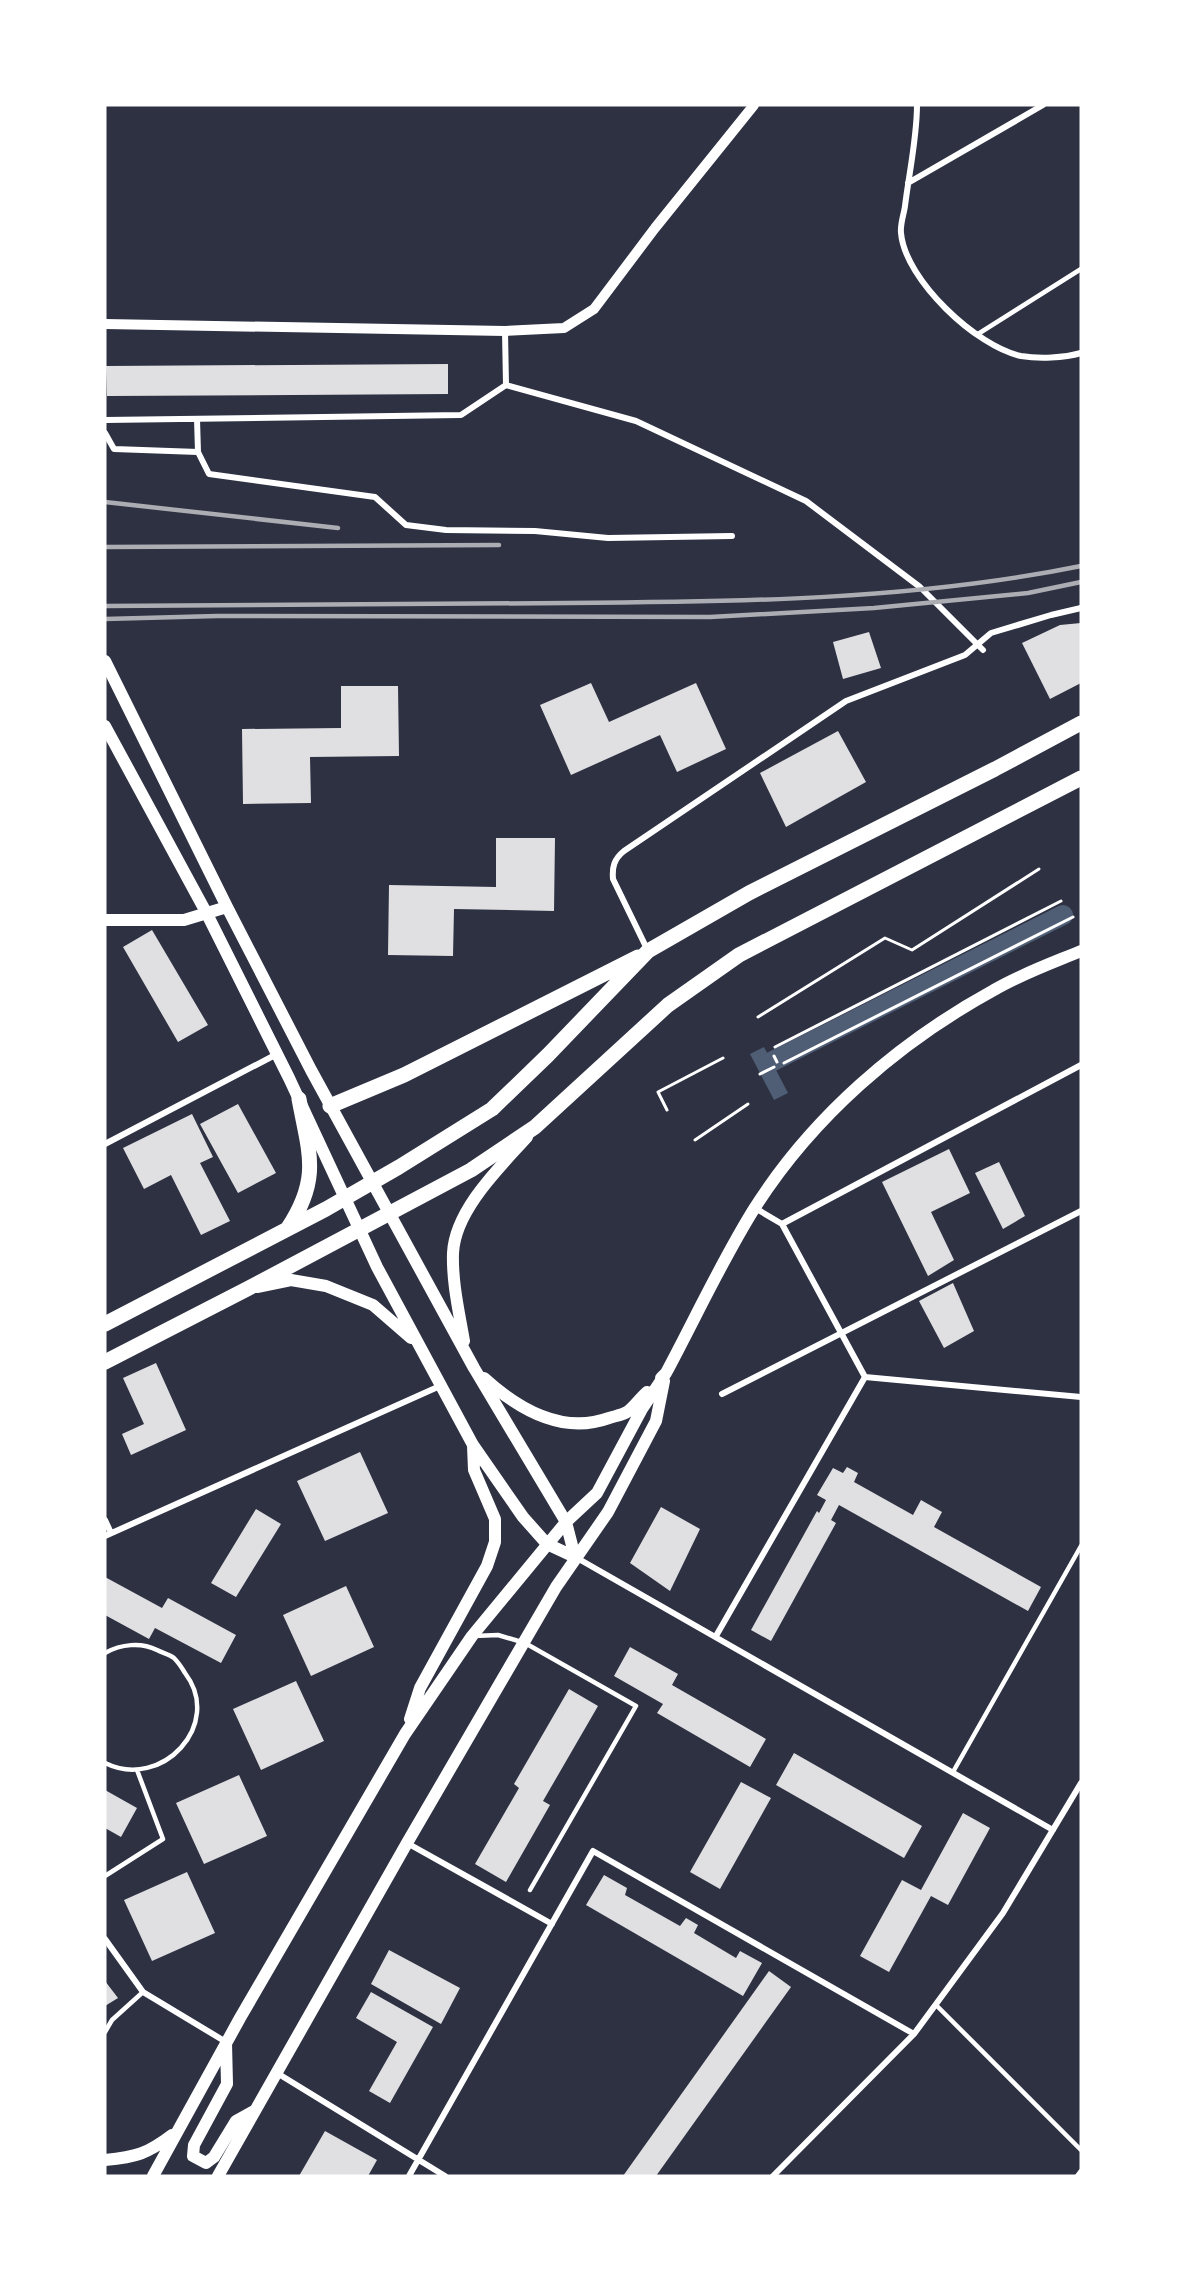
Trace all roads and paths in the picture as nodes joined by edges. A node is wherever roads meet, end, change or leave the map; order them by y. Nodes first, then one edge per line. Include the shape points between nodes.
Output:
1 (754, 105) edge
2 (917, 105) edge
3 (1043, 105) edge
4 (908, 183) junction
5 (1081, 269) edge
6 (105, 324) edge
7 (505, 331) junction
8 (978, 334) junction
9 (1081, 353) edge
10 (506, 385) junction
11 (197, 419) junction
12 (105, 420) edge
13 (105, 433) edge
14 (198, 452) junction
15 (732, 536) dead end
16 (1081, 608) edge
17 (983, 650) dead end
18 (105, 661) edge
19 (1081, 723) edge
20 (105, 726) edge
21 (109, 739) edge
22 (1081, 778) edge
23 (1039, 870) dead end
24 (1061, 901) dead end
25 (227, 907) junction
26 (207, 914) junction
27 (1073, 917) dead end
28 (105, 920) edge
29 (648, 951) junction
30 (1081, 951) edge
31 (758, 1017) dead end
32 (775, 1047) dead end
33 (277, 1054) junction
34 (774, 1056) dead end
35 (723, 1058) dead end
36 (777, 1062) dead end
37 (784, 1063) dead end
38 (1081, 1065) edge
39 (774, 1067) dead end
40 (760, 1074) dead end
41 (299, 1099) junction
42 (747, 1104) dead end
43 (330, 1106) junction
44 (668, 1110) dead end
45 (535, 1127) junction
46 (694, 1140) dead end
47 (105, 1144) edge
48 (373, 1182) junction
49 (345, 1198) junction
50 (755, 1208) junction
51 (1081, 1211) edge
52 (390, 1213) junction
53 (782, 1224) junction
54 (359, 1229) junction
55 (286, 1230) junction
56 (247, 1289) junction
57 (105, 1324) edge
58 (841, 1334) junction
59 (420, 1346) junction
60 (466, 1354) junction
61 (105, 1362) edge
62 (474, 1368) junction
63 (666, 1373) junction
64 (865, 1377) junction
65 (440, 1386) junction
66 (722, 1394) dead end
67 (1081, 1397) edge
68 (473, 1445) junction
69 (105, 1520) edge
70 (566, 1522) junction
71 (108, 1534) edge
72 (547, 1544) junction
73 (1081, 1546) edge
74 (575, 1557) junction
75 (472, 1636) junction
76 (716, 1636) junction
77 (525, 1643) junction
78 (105, 1653) edge
79 (405, 1734) junction
80 (105, 1763) edge
81 (137, 1770) junction
82 (953, 1772) junction
83 (1081, 1783) edge
84 (1053, 1830) junction
85 (407, 1843) junction
86 (105, 1876) edge
87 (530, 1890) dead end
88 (552, 1924) junction
89 (105, 1939) edge
90 (143, 1992) junction
91 (936, 2005) junction
92 (105, 2032) edge
93 (914, 2034) junction
94 (226, 2042) junction
95 (277, 2073) junction
96 (256, 2109) junction
97 (178, 2131) junction
98 (1081, 2150) edge
99 (105, 2160) edge
100 (417, 2160) junction
101 (1081, 2172) edge
102 (153, 2176) edge
103 (218, 2176) edge
104 (408, 2176) edge
105 (445, 2176) edge
106 (773, 2176) edge
107 (1078, 2176) edge

1 - 7 street via 594,309 564,328
2 - 4 street
3 - 4 street
4 - 8 street via 901,232 907,253 933,296
5 - 8 lane
6 - 7 street
7 - 10 street
8 - 9 street via 1002,350 1022,356
10 - 11 street via 460,415
10 - 17 street via 636,421 806,501 920,587
11 - 12 street
11 - 14 street
13 - 14 street via 114,449
14 - 15 street via 209,474 375,497 406,525 608,538
16 - 29 street via 991,633 965,655 846,701 624,851 612,868 613,879
18 - 25 main road
19 - 29 main road via 749,893
20 - 21 main road
21 - 26 main road
22 - 45 main road via 739,955 668,1005
23 - 31 path via 912,950 885,938
24 - 32 path
25 - 26 main road
25 - 43 main road
26 - 28 main road via 184,920
26 - 33 main road
27 - 37 path
29 - 43 main road via 404,1075
29 - 48 main road via 492,1109
30 - 50 main road via 995,989 928,1028 828,1114
33 - 41 main road
33 - 47 street
34 - 36 path
35 - 44 path via 658,1092
38 - 53 street
39 - 40 path
41 - 49 main road
41 - 55 main road via 311,1164 308,1189
42 - 46 path
43 - 48 main road
45 - 52 main road via 471,1170
45 - 60 main road via 474,1197 453,1250 453,1277
48 - 49 main road
48 - 52 main road
49 - 54 main road
49 - 55 main road
50 - 53 street
50 - 63 main road
51 - 58 street
52 - 54 main road
52 - 60 main road
53 - 58 street
54 - 56 main road
54 - 59 main road
55 - 57 main road
56 - 59 main road via 291,1280 326,1286 373,1305
56 - 61 main road
58 - 64 street
58 - 66 street
59 - 65 main road
60 - 62 main road
62 - 63 main road via 524,1409 554,1421 581,1425 626,1412
62 - 70 main road
63 - 70 main road via 642,1409 597,1494
63 - 74 main road via 656,1420 608,1512
64 - 67 street
64 - 76 street
65 - 68 main road
65 - 71 street
68 - 72 main road via 523,1517
68 - 79 main road via 474,1470 495,1519 495,1542 487,1566 420,1688
69 - 71 street
70 - 72 main road
70 - 74 main road
72 - 74 main road
72 - 75 main road
73 - 82 lane
74 - 76 street
74 - 77 main road
75 - 77 lane via 498,1635
75 - 79 main road
76 - 82 street
77 - 85 main road
77 - 87 lane via 636,1706
78 - 81 lane via 117,1646 147,1645 174,1658 193,1683 197,1713 188,1741 166,1762
79 - 94 main road
80 - 81 lane
81 - 86 lane via 164,1839
82 - 84 street
83 - 84 street
84 - 91 street via 1004,1913
85 - 88 street
85 - 95 main road
88 - 93 street via 593,1851
88 - 100 street
89 - 90 street
90 - 92 lane via 112,2020
90 - 94 street
91 - 93 street
91 - 98 lane
93 - 106 street
94 - 96 main road via 227,2084 194,2145 194,2156 206,2163 214,2157 236,2121
94 - 97 main road
95 - 96 main road
95 - 100 street
96 - 103 main road
97 - 99 main road via 153,2150
97 - 102 main road
100 - 104 street
100 - 105 street
101 - 107 street

